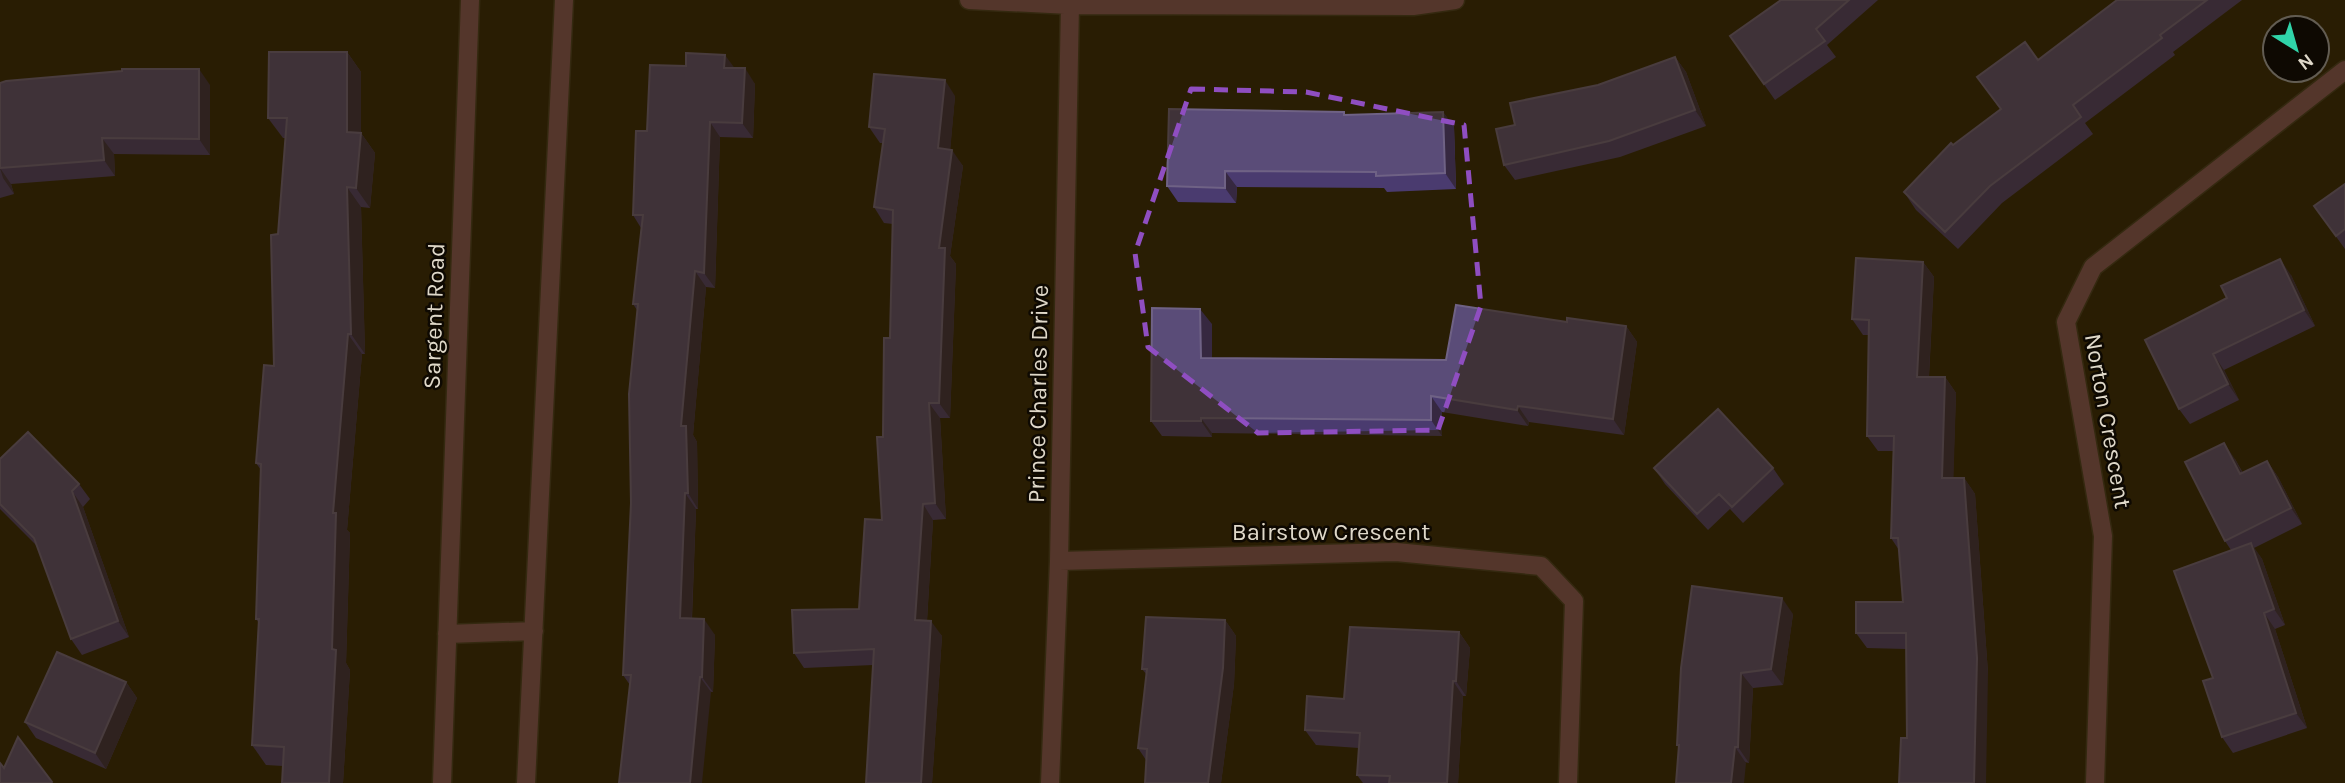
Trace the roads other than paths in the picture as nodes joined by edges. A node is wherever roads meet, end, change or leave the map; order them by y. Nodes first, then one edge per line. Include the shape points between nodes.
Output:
1 (470, 0) edge
2 (564, 0) edge
3 (969, 0) edge
4 (1455, 0) edge
5 (1070, 5) junction
6 (2345, 70) edge
7 (1059, 561) junction
8 (534, 631) junction
9 (447, 635) junction
10 (442, 783) edge
11 (526, 783) edge
12 (1050, 783) edge
13 (1568, 783) edge
14 (2095, 783) edge

1 - 9 street, Sargent Road
2 - 8 street
3 - 5 street
4 - 5 street via 1413,6
5 - 7 street, Prince Charles Drive
6 - 14 street, Norton Crescent via 2093,267 2066,322 2103,536
7 - 12 street, Prince Charles Drive
7 - 13 street, Bairstow Crescent via 1396,552 1541,566 1574,601
8 - 9 street
8 - 11 street
9 - 10 street, Sargent Road

